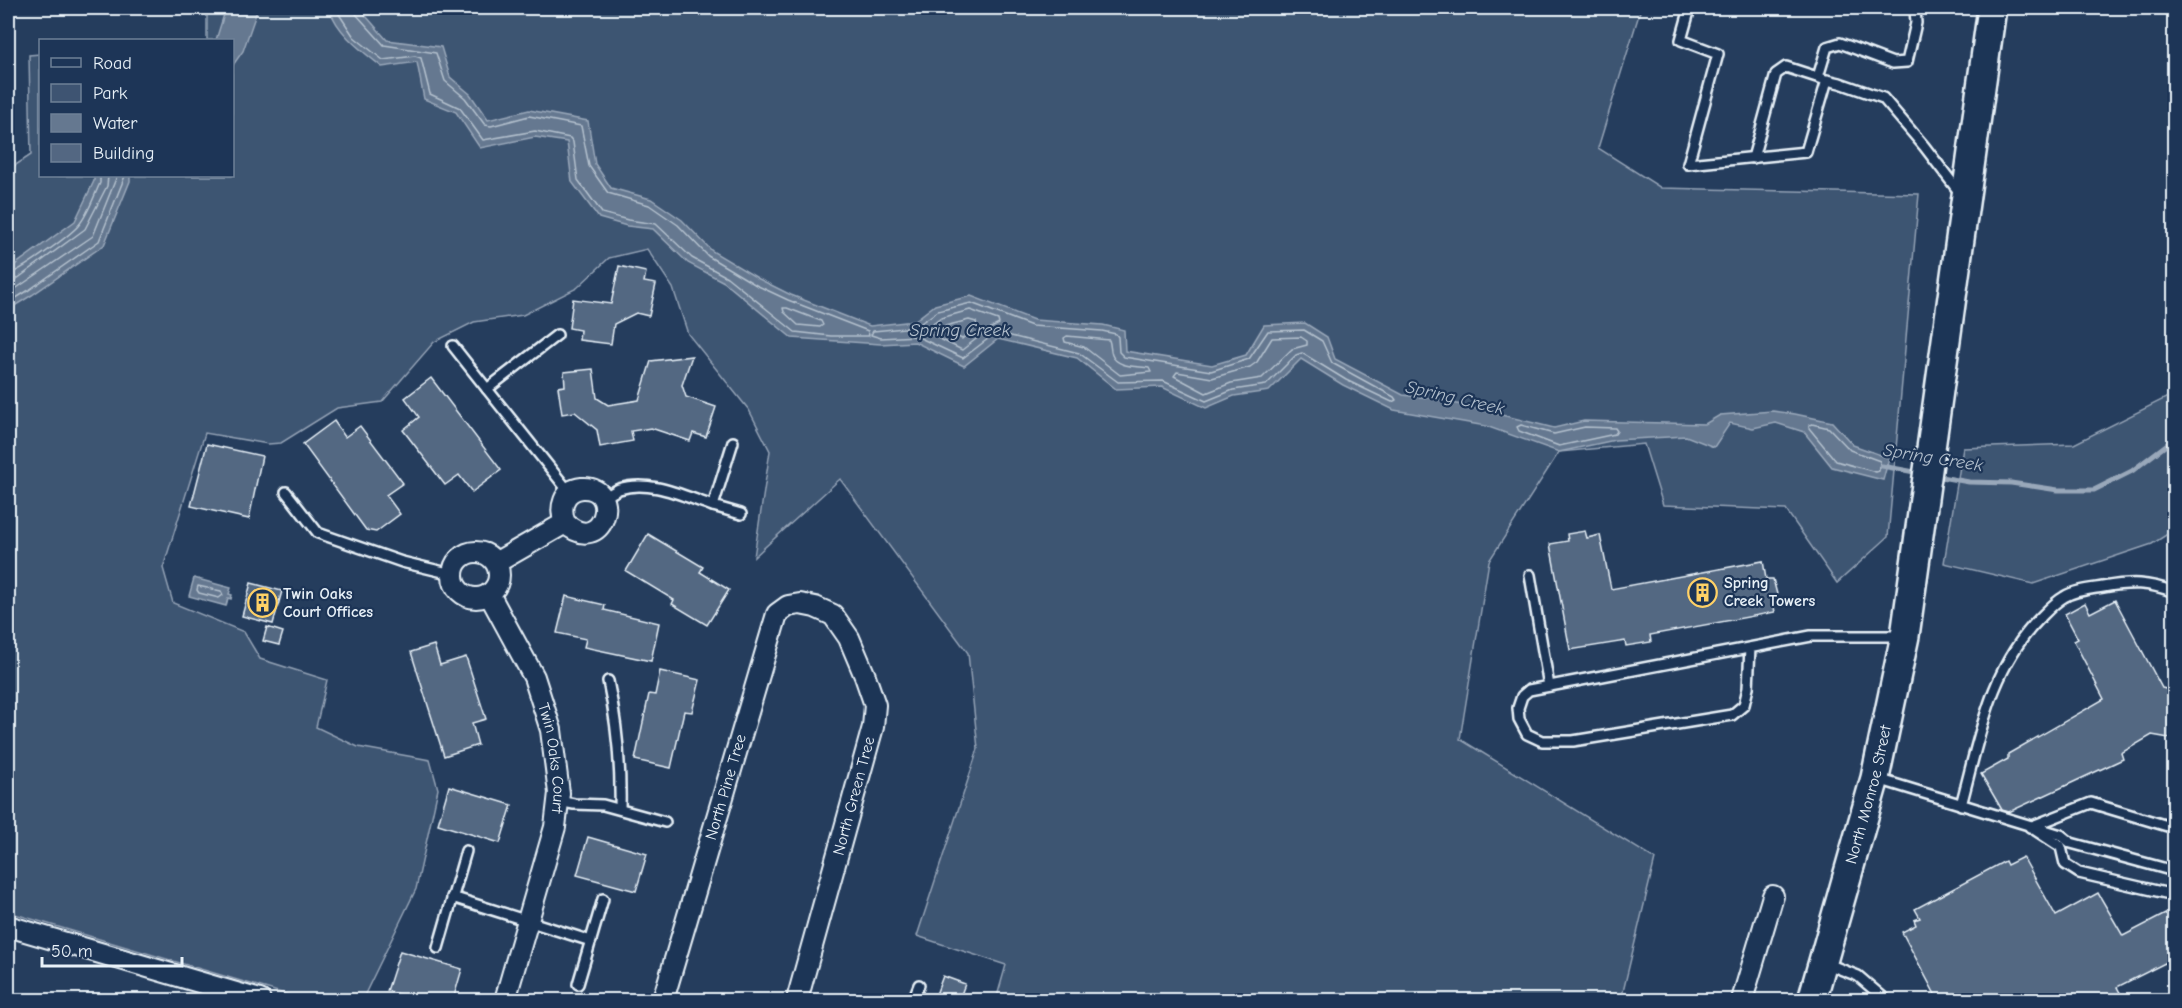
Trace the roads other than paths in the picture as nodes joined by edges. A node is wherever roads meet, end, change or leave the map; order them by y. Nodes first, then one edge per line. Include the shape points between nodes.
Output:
1 (1690, 8) edge
2 (1913, 8) edge
3 (1992, 8) edge
4 (1823, 79) junction
5 (1753, 158) junction
6 (1965, 200) junction
7 (557, 335) dead end
8 (453, 346) dead end
9 (487, 389) junction
10 (733, 442) dead end
11 (286, 492) dead end
12 (570, 493) junction
13 (603, 499) junction
14 (712, 506) junction
15 (741, 514) dead end
16 (565, 523) junction
17 (496, 562) junction
18 (452, 574) junction
19 (1530, 575) dead end
20 (2175, 592) edge
21 (489, 594) junction
22 (815, 607) joint
23 (1905, 636) junction
24 (1750, 648) junction
25 (608, 681) dead end
26 (1549, 686) junction
27 (1875, 778) junction
28 (558, 801) junction
29 (1961, 805) junction
30 (620, 809) junction
31 (665, 822) dead end
32 (2030, 826) junction
33 (2175, 828) edge
34 (466, 851) dead end
35 (2175, 871) edge
36 (1773, 896) dead end
37 (2175, 896) edge
38 (452, 897) junction
39 (603, 899) dead end
40 (528, 921) junction
41 (8, 926) edge
42 (591, 941) junction
43 (438, 948) dead end
44 (1823, 963) junction
45 (578, 984) dead end
46 (919, 985) dead end
47 (260, 1000) edge
48 (505, 1000) edge
49 (663, 1000) edge
50 (797, 1000) edge
51 (913, 1000) edge
52 (1742, 1000) edge
53 (1812, 1000) edge
54 (1886, 1000) edge

1 - 5 lane via 1682,40 1718,54 1688,164
2 - 4 lane via 1916,23 1907,62 1893,63 1840,43 1827,47
3 - 6 street, North Monroe Street
4 - 5 lane via 1806,152
4 - 5 lane via 1786,67 1776,74
4 - 6 lane via 1883,98
6 - 23 street, North Monroe Street
7 - 9 lane
8 - 9 lane
9 - 12 lane
10 - 14 lane
11 - 18 lane via 318,533 402,562
12 - 13 street via 586,488
12 - 16 street via 563,502
13 - 14 lane via 618,489 639,485
13 - 16 street via 606,514 593,531 578,532
14 - 15 lane
16 - 17 street
17 - 18 street via 484,553 469,552 457,560
17 - 21 street via 499,578
18 - 21 street via 463,593 480,598
19 - 26 lane
20 - 29 lane via 2134,582 2085,590 2065,596 2052,606 2015,648 1999,677
21 - 28 street, Twin Oaks Court via 534,677 544,705 556,763
22 - 49 street, North Pine Tree via 788,606 777,614
22 - 50 street, North Green Tree via 833,615 849,638 875,705 873,727
23 - 24 lane via 1811,636
23 - 27 street, North Monroe Street
24 - 26 lane
24 - 26 lane via 1746,696 1732,715 1573,741 1542,741 1527,734 1518,708 1529,690
25 - 30 lane via 620,757
27 - 29 lane
27 - 44 street, North Monroe Street
28 - 30 lane
28 - 40 street, Twin Oaks Court via 555,827
29 - 32 lane
30 - 31 lane
32 - 33 lane via 2091,803
32 - 35 lane via 2061,835 2071,843
32 - 37 lane via 2061,848 2065,864 2079,873
34 - 38 lane
36 - 52 street
38 - 40 lane
38 - 43 lane
39 - 42 lane
40 - 42 lane
40 - 48 street, Twin Oaks Court
41 - 47 street
42 - 45 lane
44 - 53 street, North Monroe Street
44 - 54 lane via 1858,976
46 - 51 lane

